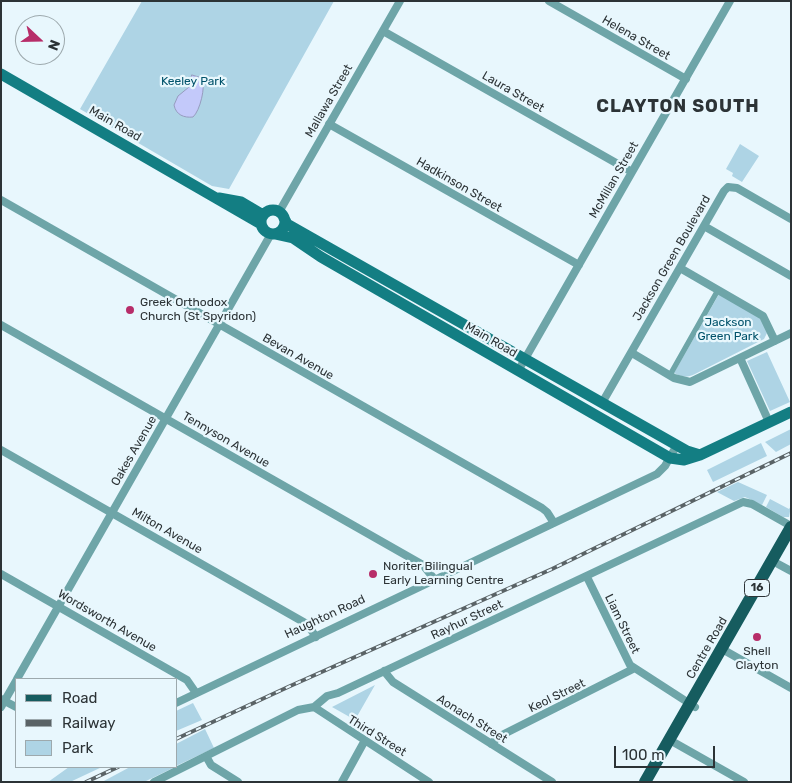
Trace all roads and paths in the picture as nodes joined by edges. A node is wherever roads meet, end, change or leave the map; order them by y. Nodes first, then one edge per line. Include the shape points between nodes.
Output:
1 (400, 1) edge
2 (550, 1) edge
3 (730, 1) edge
4 (383, 31) junction
5 (1, 74) edge
6 (686, 79) junction
7 (329, 124) junction
8 (632, 172) junction
9 (1, 200) edge
10 (282, 215) junction
11 (262, 219) junction
12 (791, 219) edge
13 (704, 226) junction
14 (273, 234) junction
15 (579, 265) junction
16 (680, 268) junction
17 (791, 276) edge
18 (718, 290) junction
19 (410, 294) junction
20 (404, 306) junction
21 (1, 325) edge
22 (219, 325) junction
23 (791, 333) edge
24 (775, 341) junction
25 (632, 353) junction
26 (740, 358) junction
27 (525, 359) junction
28 (518, 371) junction
29 (670, 375) junction
30 (571, 385) junction
31 (564, 397) junction
32 (602, 403) junction
33 (791, 412) edge
34 (166, 419) junction
35 (769, 422) junction
36 (677, 445) junction
37 (1, 450) edge
38 (700, 455) junction
39 (670, 458) junction
40 (112, 513) junction
41 (554, 523) junction
42 (791, 527) edge
43 (791, 542) edge
44 (778, 564) junction
45 (791, 571) edge
46 (1, 574) edge
47 (587, 577) junction
48 (435, 580) junction
49 (59, 607) junction
50 (316, 637) junction
51 (724, 650) junction
52 (633, 669) junction
53 (384, 671) junction
54 (18, 678) edge
55 (15, 683) edge
56 (791, 688) edge
57 (196, 693) junction
58 (3, 702) edge
59 (178, 702) edge
60 (692, 706) junction
61 (15, 707) edge
62 (314, 707) junction
63 (364, 742) junction
64 (675, 743) junction
65 (491, 744) junction
66 (206, 756) junction
67 (154, 782) edge
68 (238, 782) edge
69 (342, 782) edge
70 (429, 782) edge
71 (552, 782) edge
72 (645, 782) edge
73 (652, 782) edge
74 (744, 782) edge

1 - 4 street, Mallawa Street
2 - 6 street, Helena Street
3 - 6 street, McMillan Street
4 - 7 street, Mallawa Street
4 - 8 street, Laura Street
5 - 11 main road, Main Road via 215,197 242,202
6 - 8 street, McMillan Street
7 - 10 street, Mallawa Street
7 - 15 street, Hadkinson Street
8 - 15 street, McMillan Street
9 - 22 street, Bevan Avenue
10 - 11 main road via 271,210
10 - 14 main road via 284,226
10 - 19 main road, Main Road via 287,224
11 - 14 main road via 264,231
12 - 13 street, Jackson Green Boulevard via 732,187 724,191
13 - 16 street, Jackson Green Boulevard
13 - 17 street
14 - 20 main road, Main Road via 293,238
14 - 22 street, Oakes Avenue
15 - 27 street, McMillan Street
16 - 18 street
16 - 25 street, Jackson Green Boulevard
18 - 24 street via 763,316
18 - 29 street
19 - 20 main road
19 - 27 main road, Main Road
20 - 28 main road, Main Road
21 - 34 street, Tennyson Avenue
22 - 34 street, Oakes Avenue
22 - 41 street, Bevan Avenue via 542,508
23 - 24 street
24 - 26 street
25 - 29 street
25 - 32 street, Jackson Green Boulevard
26 - 29 street via 690,382
26 - 35 street
27 - 28 street, McMillan Street
27 - 30 main road, Main Road
28 - 31 main road, Main Road
30 - 31 main road
30 - 32 main road, Main Road
31 - 39 main road, Main Road
32 - 36 main road, Main Road
33 - 35 main road
34 - 40 street, Oakes Avenue
34 - 48 street, Tennyson Avenue via 424,565
35 - 38 main road
36 - 38 main road
36 - 39 street, Haughton Road
37 - 40 street, Milton Avenue
38 - 39 main road via 684,460
39 - 41 street, Haughton Road via 657,474
40 - 49 street, Oakes Avenue
40 - 50 street, Milton Avenue via 307,624
41 - 48 street, Haughton Road
42 - 47 street, Rayhur Street via 743,502
42 - 51 main road, Centre Road / 16
43 - 44 main road, Centre Road / 16
44 - 45 street
44 - 51 main road, Centre Road / 16
46 - 49 street, Wordsworth Avenue
47 - 52 street, Liam Street
47 - 53 street, Rayhur Street
48 - 50 street, Haughton Road
49 - 54 street, Oakes Avenue
49 - 57 street, Wordsworth Avenue via 187,680
50 - 57 street, Haughton Road
51 - 56 street
51 - 60 main road, Centre Road / 16
52 - 60 street, Liam Street
52 - 65 street, Keol Street via 498,737
53 - 62 street, Rayhur Street via 334,693
53 - 65 street, Aonach Street via 393,682
55 - 58 street, Oakes Avenue
57 - 59 street, Haughton Road
58 - 61 street
60 - 64 main road, Centre Road / 16
60 - 72 main road, Centre Road / 16
62 - 63 street, Third Street
62 - 66 street, Rayhur Street via 298,710
63 - 69 street
63 - 70 street, Third Street
64 - 73 main road, Centre Road / 16
64 - 74 street
65 - 71 street, Aonach Street
66 - 67 street, Rayhur Street
66 - 68 street via 211,765

